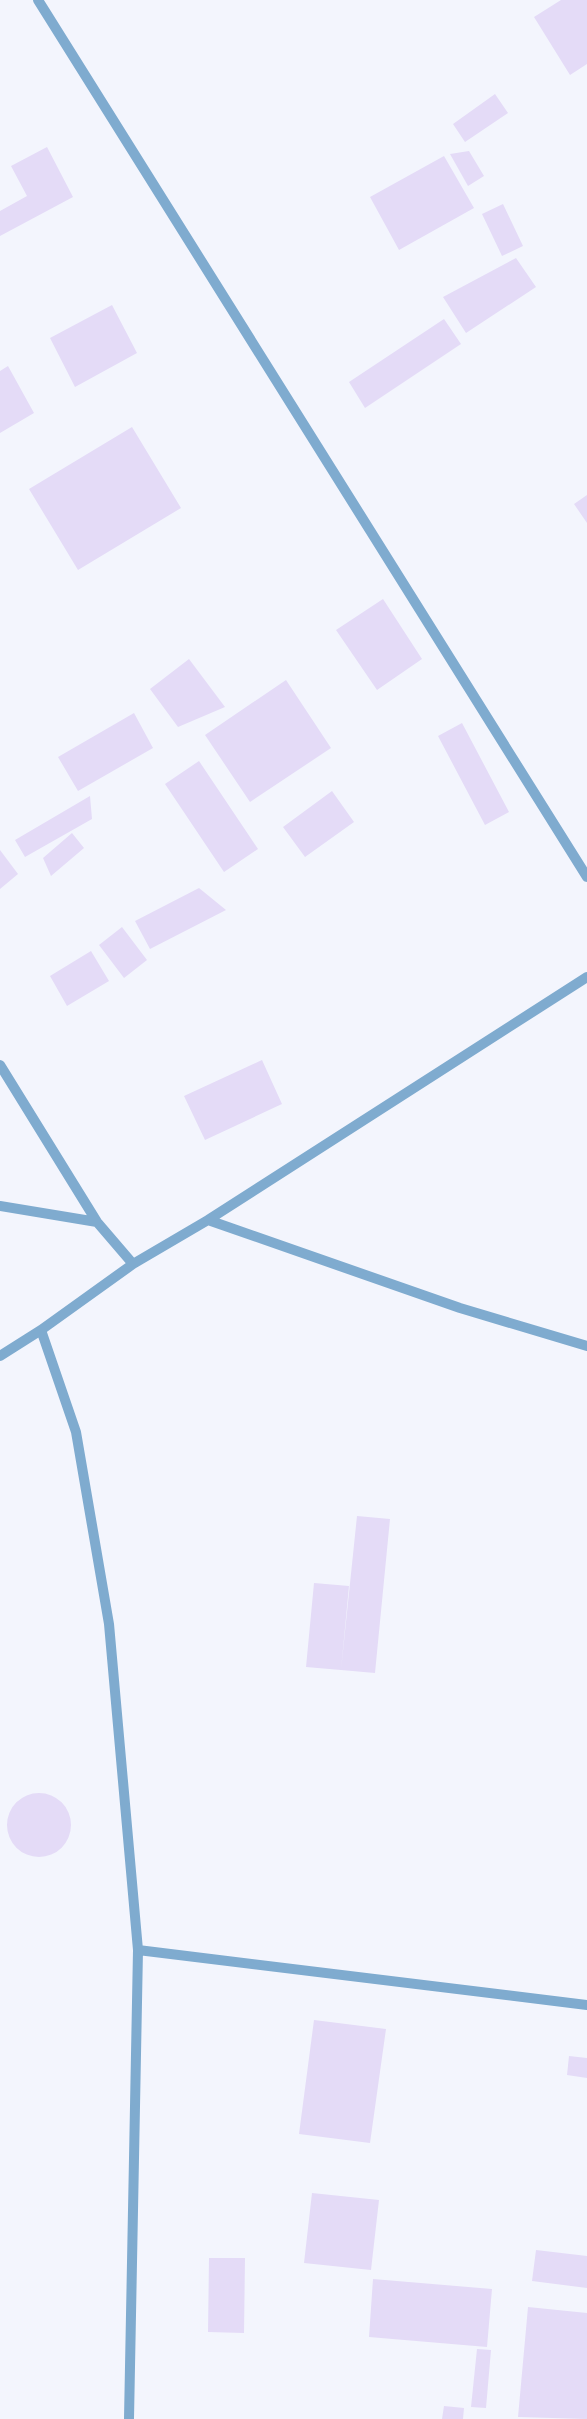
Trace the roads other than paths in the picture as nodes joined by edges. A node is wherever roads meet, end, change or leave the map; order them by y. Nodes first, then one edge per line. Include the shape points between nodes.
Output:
1 (38, 0) edge
2 (587, 877) edge
3 (587, 977) edge
4 (0, 1065) edge
5 (0, 1206) edge
6 (208, 1220) junction
7 (97, 1222) junction
8 (133, 1264) junction
9 (41, 1330) junction
10 (587, 1346) edge
11 (0, 1356) edge
12 (138, 1950) junction
13 (587, 2005) edge
14 (129, 2419) edge

1 - 2 street
3 - 6 street
4 - 7 street
5 - 7 street
6 - 8 street
6 - 10 street via 460,1308
7 - 8 street
8 - 9 street
9 - 11 street
9 - 12 street via 76,1432 109,1624
12 - 13 street
12 - 14 street

